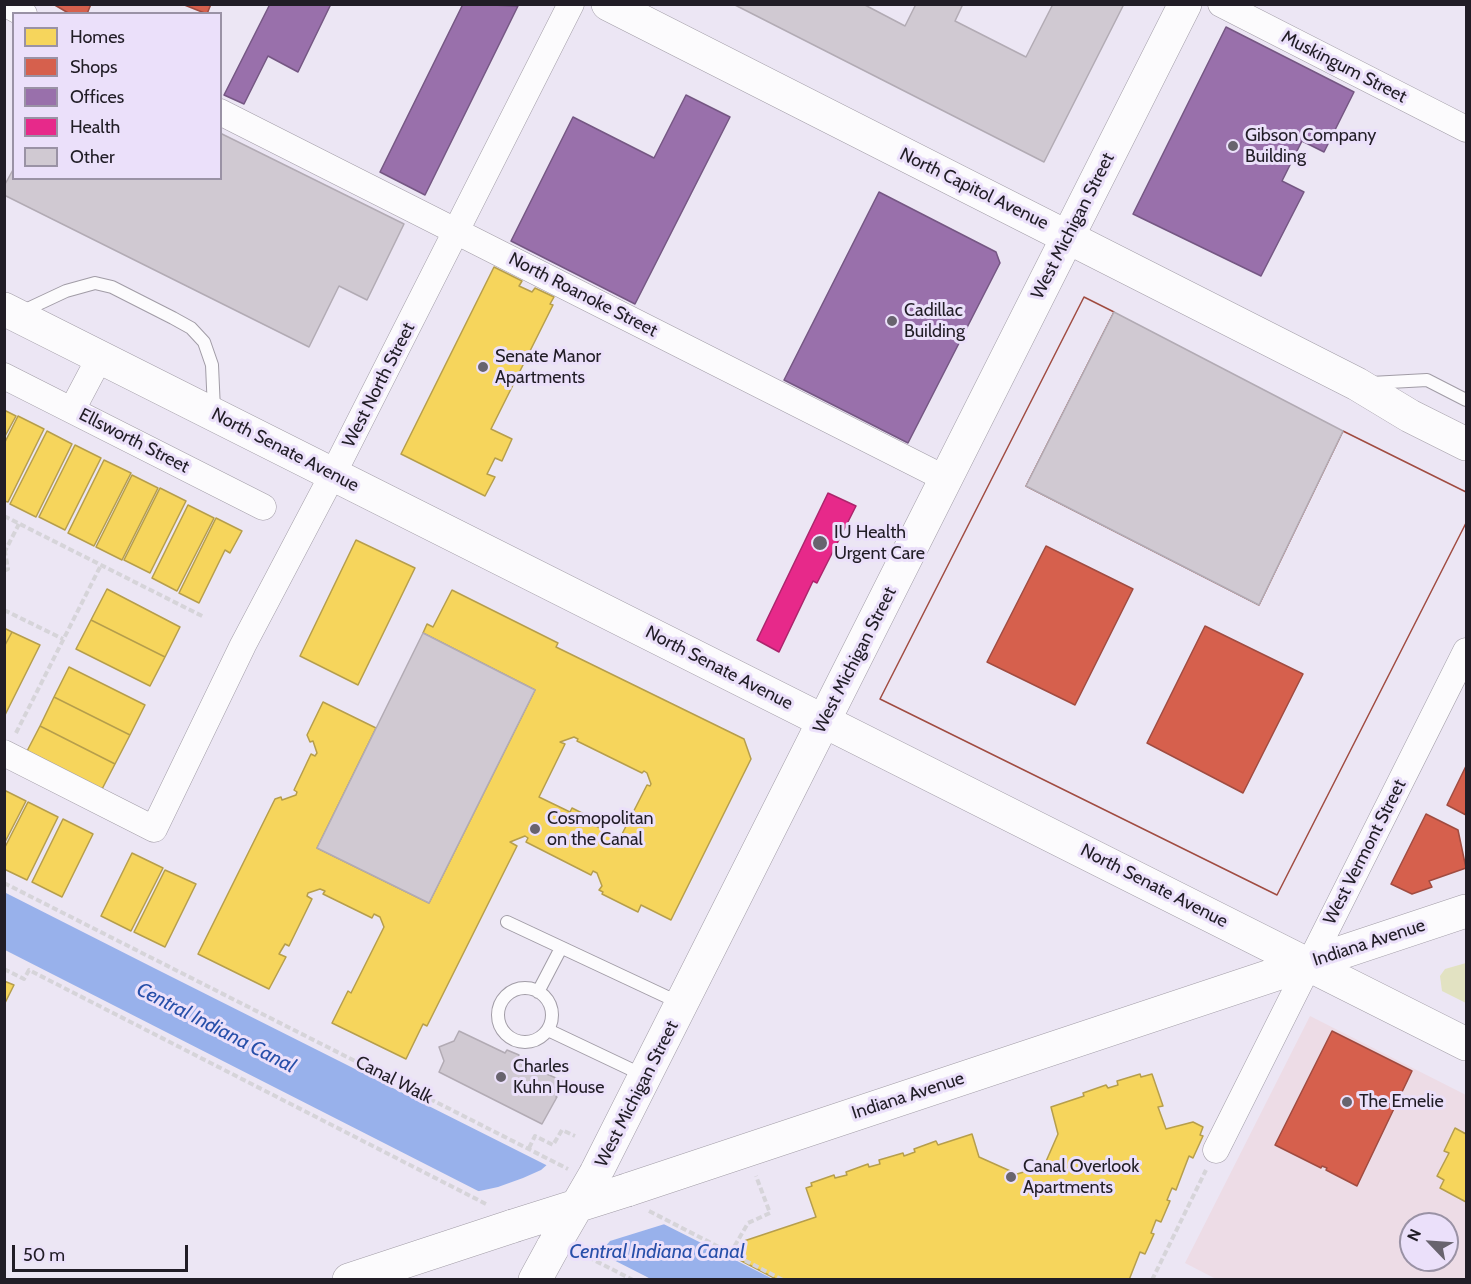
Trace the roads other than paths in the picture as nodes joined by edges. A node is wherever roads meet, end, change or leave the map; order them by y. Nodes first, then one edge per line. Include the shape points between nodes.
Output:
1 (6, 4) edge
2 (571, 4) edge
3 (608, 4) edge
4 (1185, 4) edge
5 (1221, 4) edge
6 (20, 12) edge
7 (222, 113) edge
8 (1467, 129) edge
9 (457, 231) junction
10 (1067, 236) junction
11 (10, 312) edge
12 (100, 357) junction
13 (4, 376) edge
14 (1357, 384) junction
15 (1467, 400) edge
16 (72, 410) junction
17 (214, 415) junction
18 (1467, 444) edge
19 (333, 474) junction
20 (946, 479) junction
21 (263, 507) dead end
22 (1467, 651) edge
23 (824, 721) junction
24 (10, 744) edge
25 (1467, 911) edge
26 (507, 922) dead end
27 (561, 948) junction
28 (1308, 963) junction
29 (538, 992) junction
30 (682, 1004) junction
31 (548, 1030) junction
32 (1467, 1044) edge
33 (646, 1077) junction
34 (1216, 1150) road end
35 (577, 1206) junction
36 (349, 1280) edge
37 (535, 1280) edge

1 - 6 street
2 - 9 street, West North Street
3 - 10 main road, North Capitol Avenue
4 - 10 main road, West Michigan Street
5 - 8 street, Muskingum Street
7 - 9 street, North Roanoke Street
9 - 19 street, West North Street
9 - 20 street, North Roanoke Street
10 - 14 main road, North Capitol Avenue
10 - 20 main road, West Michigan Street
11 - 12 main road, North Senate Avenue
11 - 17 lane via 95,283 112,287 174,318 204,342 212,365
12 - 16 street
12 - 17 main road, North Senate Avenue
13 - 16 street, Ellsworth Street
14 - 15 lane via 1427,380
14 - 18 main road, North Capitol Avenue
16 - 21 street, Ellsworth Street
17 - 19 main road, North Senate Avenue
19 - 23 main road, North Senate Avenue
19 - 24 street, West North Street via 243,645 154,829
20 - 23 main road, West Michigan Street
22 - 28 street, West Vermont Street
23 - 28 main road, North Senate Avenue
23 - 30 main road, West Michigan Street
25 - 28 main road, Indiana Avenue
26 - 27 lane
27 - 29 lane
27 - 30 lane
28 - 32 main road, North Senate Avenue
28 - 34 street, West Vermont Street
28 - 35 main road, Indiana Avenue, bridge via 746,1150 636,1199
29 - 31 lane via 552,1012
29 - 31 lane via 518,989 503,999 500,1025 510,1038 526,1042
30 - 33 main road, West Michigan Street
31 - 33 lane
33 - 35 main road, West Michigan Street, bridge via 584,1172
35 - 36 main road, Indiana Avenue, bridge via 504,1217
35 - 37 main road, West Michigan Street, bridge via 566,1250

